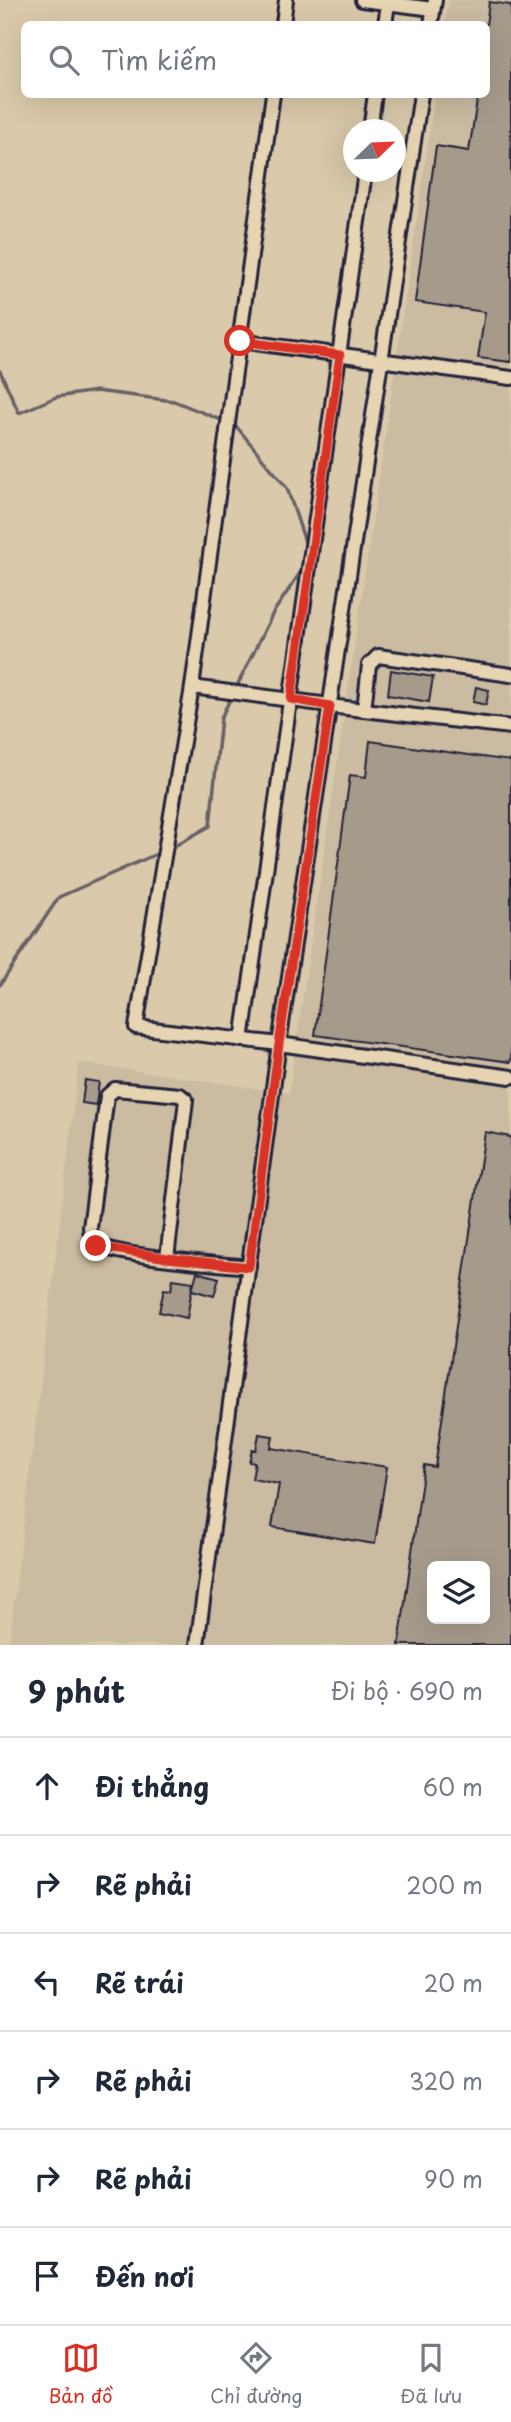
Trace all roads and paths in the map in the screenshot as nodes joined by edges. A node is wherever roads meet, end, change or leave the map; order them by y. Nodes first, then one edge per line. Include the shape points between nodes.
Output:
1 (286, 0) edge
2 (362, 0) edge
3 (388, 4) junction
4 (434, 5) edge
5 (283, 21) edge
6 (385, 21) edge
7 (272, 98) edge
8 (374, 98) edge
9 (420, 98) edge
10 (372, 119) edge
11 (364, 182) edge
12 (240, 341) junction
13 (340, 355) junction
14 (381, 360) junction
15 (511, 378) edge
16 (511, 675) edge
17 (192, 687) junction
18 (291, 699) junction
19 (330, 706) junction
20 (364, 710) junction
21 (511, 727) edge
22 (242, 1040) junction
23 (279, 1044) junction
24 (511, 1077) edge
25 (167, 1258) junction
26 (249, 1267) junction
27 (197, 1645) edge

1 - 5 street
2 - 3 street
3 - 4 street
3 - 6 street
7 - 12 street
8 - 10 street
9 - 14 street
11 - 13 street
12 - 13 street
12 - 17 street
13 - 14 street
13 - 18 street
14 - 15 street
14 - 19 street
16 - 20 street via 378,656 369,665
17 - 18 street
17 - 22 street via 136,1027
18 - 19 street
18 - 22 street
19 - 20 street
19 - 23 street
20 - 21 street
22 - 23 street
23 - 24 street
23 - 26 street
25 - 25 street via 186,1100 180,1095 115,1089 107,1096 92,1242 103,1249
25 - 26 street
26 - 27 street

